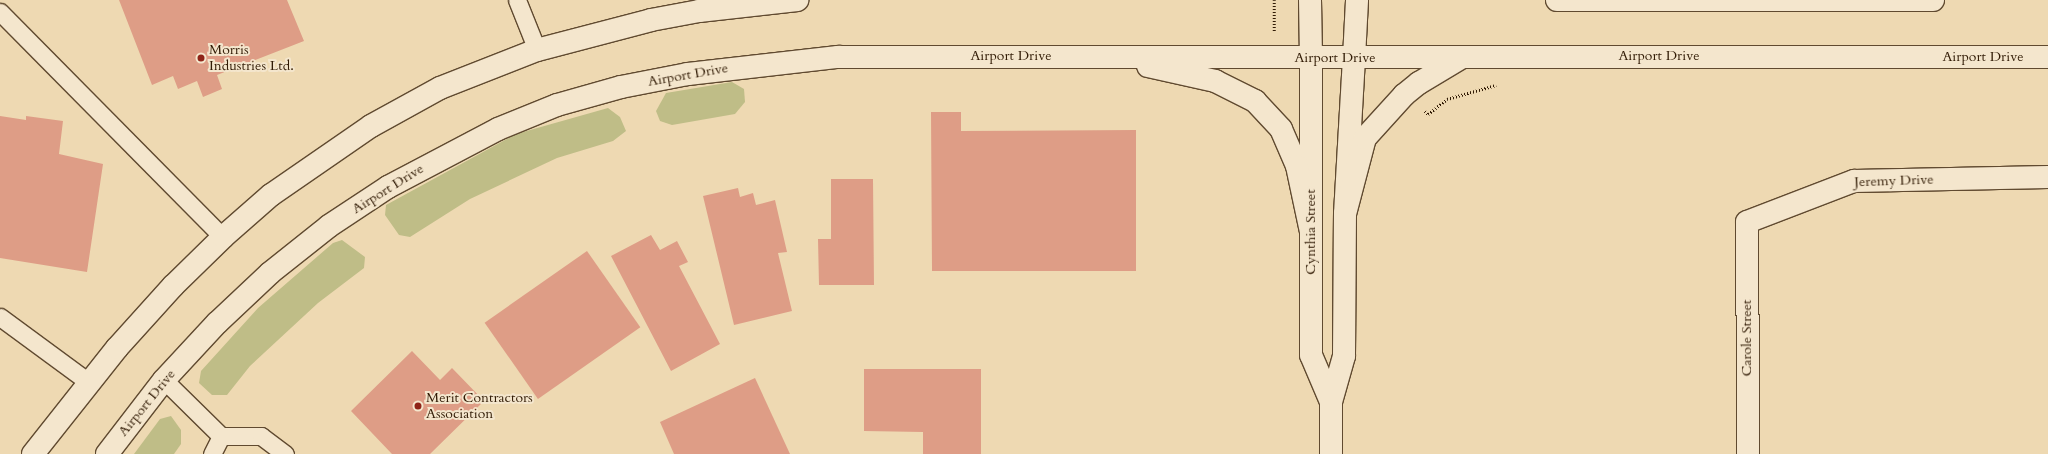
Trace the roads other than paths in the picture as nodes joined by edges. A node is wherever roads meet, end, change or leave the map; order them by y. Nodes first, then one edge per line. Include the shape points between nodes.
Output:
1 (517, 0) edge
2 (797, 0) edge
3 (1310, 0) edge
4 (1357, 0) edge
5 (1557, 0) edge
6 (1933, 0) edge
7 (1736, 1) edge
8 (0, 12) edge
9 (538, 50) junction
10 (1083, 56) junction
11 (1310, 57) junction
12 (1463, 57) junction
13 (2048, 57) edge
14 (1354, 58) junction
15 (2048, 177) edge
16 (1345, 214) junction
17 (1747, 222) joint
18 (1310, 232) junction
19 (223, 237) junction
20 (0, 317) edge
21 (164, 380) junction
22 (90, 383) junction
23 (1330, 402) junction
24 (220, 436) junction
25 (33, 454) edge
26 (106, 454) edge
27 (212, 454) edge
28 (285, 454) edge
29 (1331, 454) edge
30 (1748, 454) edge

1 - 9 lane
2 - 9 main road via 699,11 651,20
3 - 11 main road, Cynthia Street
4 - 14 main road, Cynthia Street
5 - 7 main road
6 - 7 main road
8 - 19 lane
9 - 19 main road via 440,88 371,126 271,195
10 - 11 main road, Airport Drive
10 - 18 main road via 1158,68 1215,81 1255,101 1281,129 1297,166
10 - 21 main road, Airport Drive via 846,57 770,63 688,74 622,87 558,105 498,129 439,158 388,187 329,226 270,273 217,323
11 - 14 main road, Airport Drive
11 - 18 main road, Cynthia Street
12 - 13 main road, Airport Drive
12 - 14 main road, Airport Drive
12 - 16 main road via 1409,91 1365,138
14 - 16 main road, Cynthia Street
15 - 17 main road, Jeremy Drive via 1854,181
16 - 23 main road, Cynthia Street via 1344,356
17 - 30 main road, Carole Street
18 - 23 main road, Cynthia Street via 1310,355
19 - 22 main road via 173,286
20 - 22 lane
21 - 24 lane
21 - 26 main road, Airport Drive
22 - 25 main road
23 - 29 main road, Cynthia Street
24 - 27 lane
24 - 28 lane via 261,436

